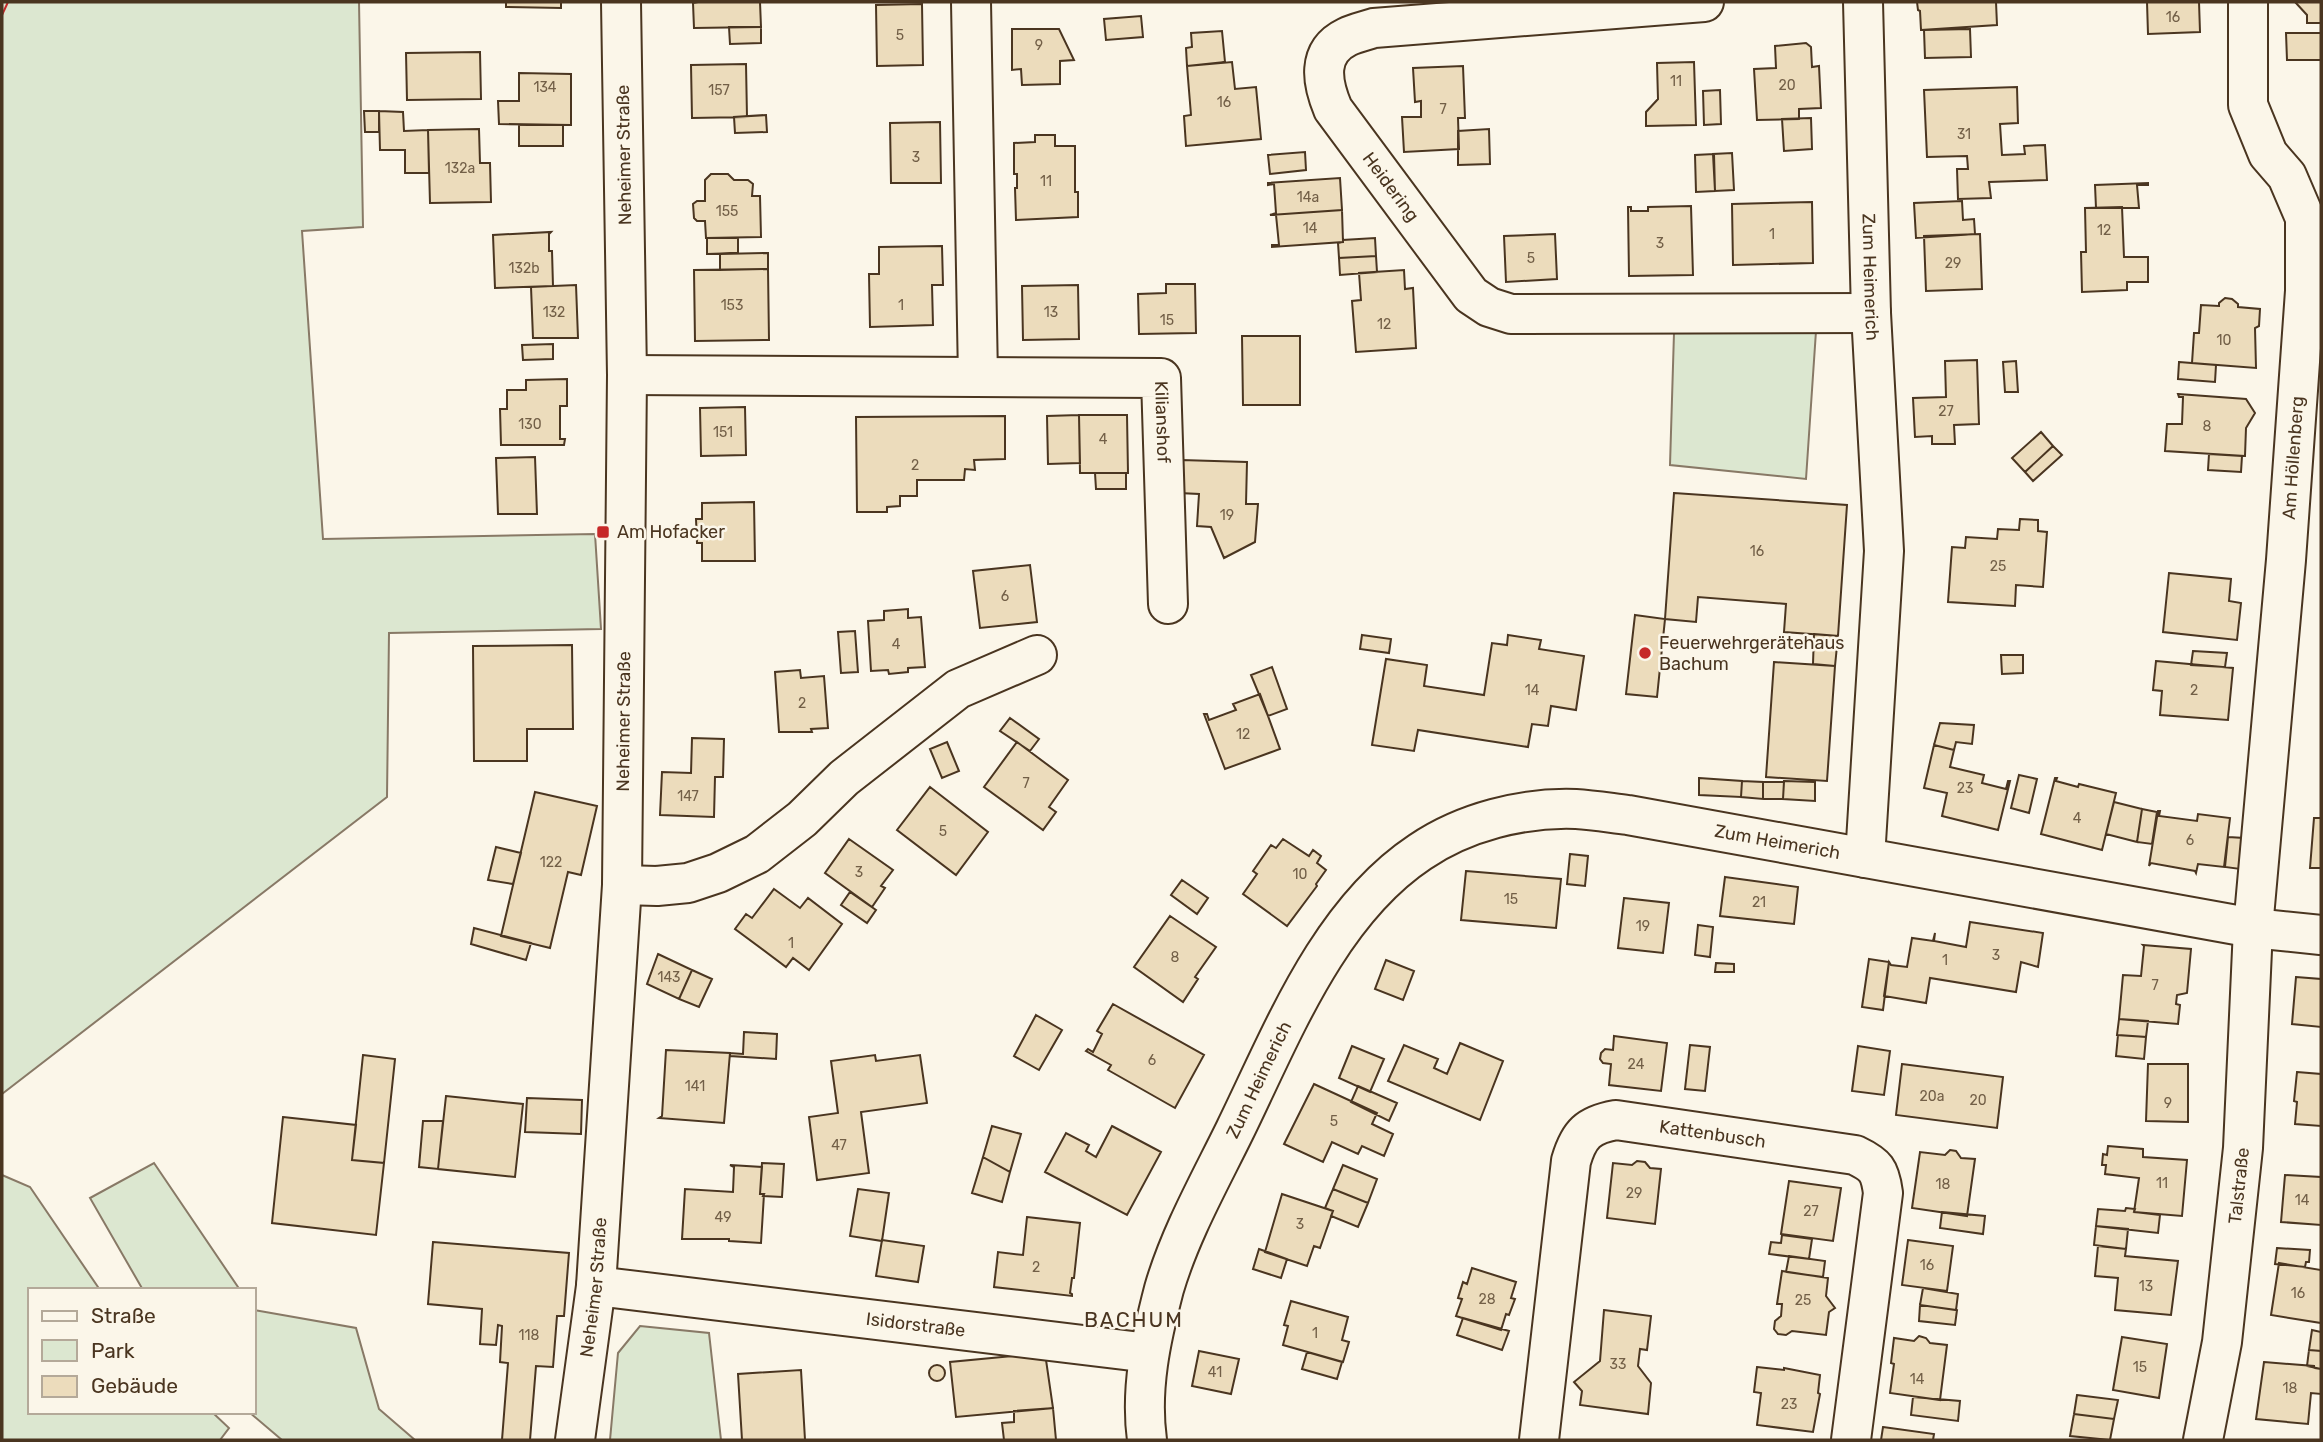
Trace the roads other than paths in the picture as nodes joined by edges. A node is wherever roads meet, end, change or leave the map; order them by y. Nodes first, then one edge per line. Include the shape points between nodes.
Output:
1 (621, 2) edge
2 (971, 2) edge
3 (1704, 2) edge
4 (1863, 2) edge
5 (2248, 2) edge
6 (1871, 313) junction
7 (627, 375) junction
8 (978, 377) junction
9 (1168, 604) dead end
10 (1037, 655) dead end
11 (1866, 858) junction
12 (622, 885) junction
13 (2252, 928) junction
14 (2321, 935) edge
15 (596, 1286) junction
16 (1149, 1353) junction
17 (575, 1440) edge
18 (1147, 1440) edge
19 (1539, 1440) edge
20 (1851, 1440) edge
21 (2203, 1440) edge

1 - 7 street, Neheimer Straße
2 - 8 street
3 - 6 street, Heidering via 1374,28 1346,37 1330,50 1325,88 1334,109 1471,295 1489,307 1511,314
4 - 6 street, Zum Heimerich
5 - 13 street, Am Höllenberg via 2248,105 2268,155 2287,176 2305,218 2286,560
6 - 11 street, Zum Heimerich via 1884,551
7 - 8 street, Kilianshof
7 - 12 street, Neheimer Straße
8 - 9 street, Kilianshof via 1161,377
10 - 12 street via 958,689 757,854 688,883
11 - 13 street
11 - 16 street, Zum Heimerich via 1576,809 1494,819 1421,850 1384,878 1367,898 1295,1007 1191,1219 1165,1286
12 - 15 street, Neheimer Straße
13 - 14 street
13 - 21 street, Talstraße via 2243,1148 2222,1342
15 - 16 street, Isidorstraße
15 - 17 street, Neheimer Straße
16 - 18 street via 1144,1417
19 - 20 street, Kattenbusch via 1571,1161 1585,1131 1616,1119 1855,1155 1870,1162 1880,1174 1883,1193

